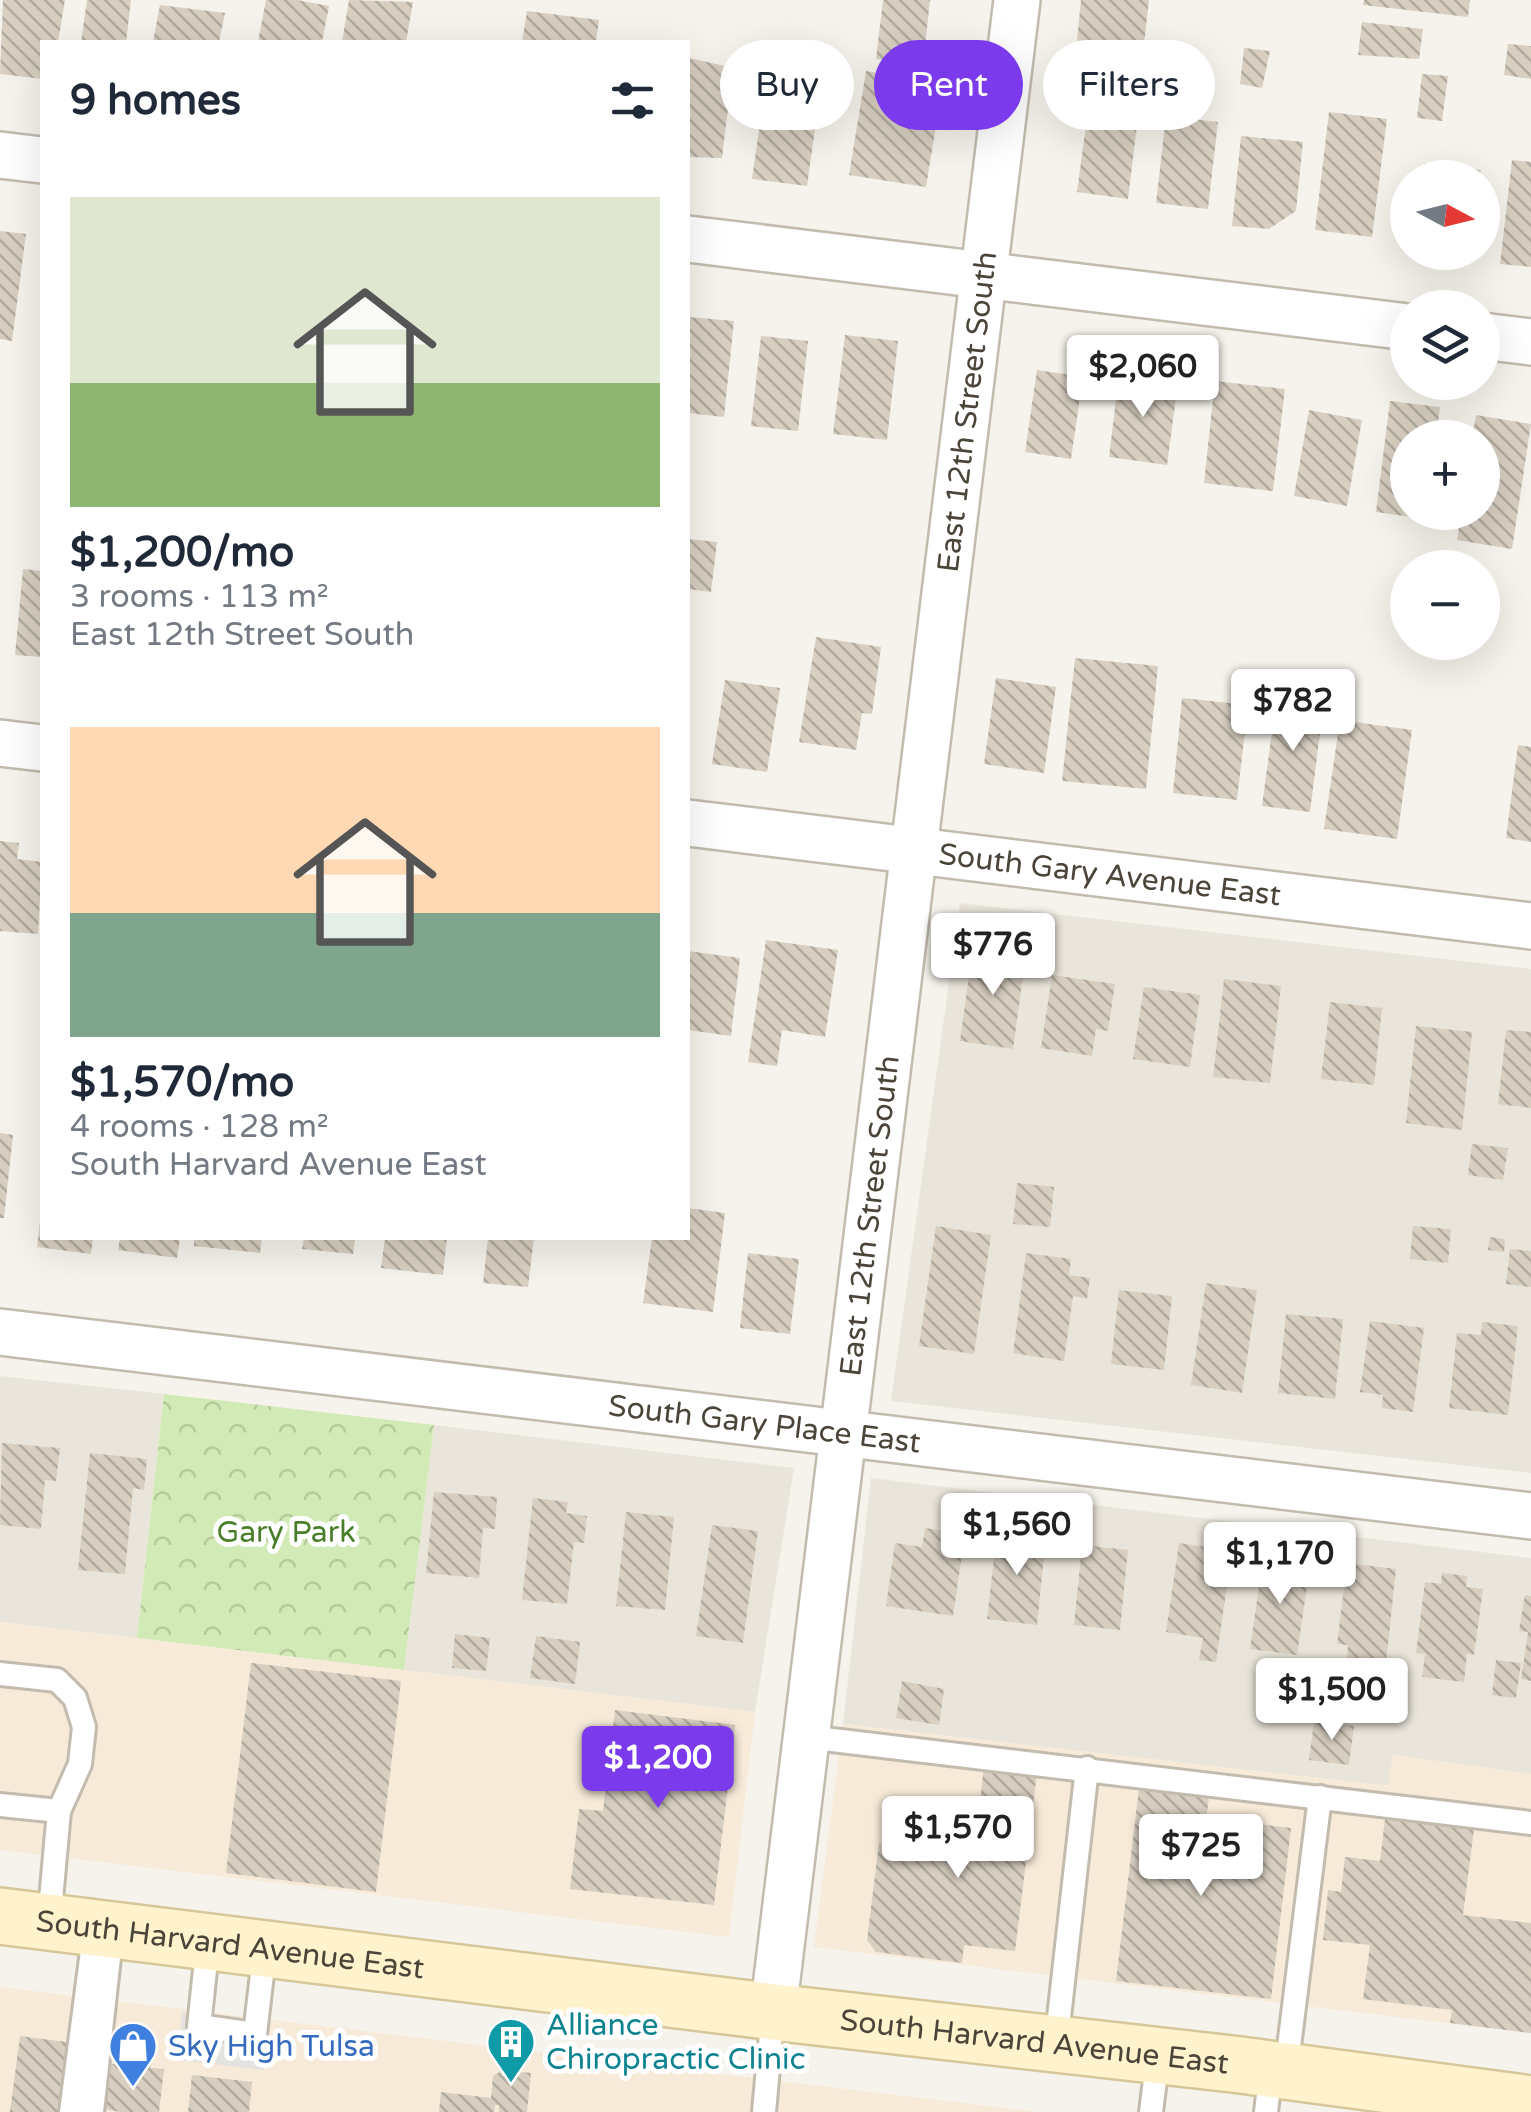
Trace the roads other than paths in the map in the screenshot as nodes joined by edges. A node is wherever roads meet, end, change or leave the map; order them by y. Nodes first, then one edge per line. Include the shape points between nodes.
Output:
1 (1016, 0) edge
2 (0, 155) edge
3 (40, 160) edge
4 (690, 239) edge
5 (985, 276) junction
6 (1390, 325) edge
7 (1500, 338) edge
8 (1531, 342) edge
9 (0, 744) edge
10 (40, 748) edge
11 (690, 822) edge
12 (914, 848) junction
13 (1531, 926) edge
14 (0, 1332) edge
15 (843, 1433) junction
16 (1531, 1516) edge
17 (0, 1674) edge
18 (806, 1737) junction
19 (1087, 1768) junction
20 (1320, 1797) junction
21 (0, 1805) edge
22 (59, 1811) junction
23 (1531, 1823) edge
24 (64, 1924) edge
25 (208, 1942) junction
26 (265, 1949) junction
27 (774, 2012) junction
28 (1056, 2044) junction
29 (1158, 2056) junction
30 (1299, 2085) edge
31 (1531, 2104) edge
32 (71, 2112) edge
33 (92, 2112) edge
34 (764, 2112) edge
35 (1151, 2112) edge

1 - 5 street, East 12th Street South
2 - 3 street
4 - 5 street
5 - 6 street
5 - 12 street, East 12th Street South
7 - 8 street
9 - 10 street
11 - 12 street, South Gary Avenue East
12 - 13 street, South Gary Avenue East
12 - 15 street, East 12th Street South
14 - 15 street, South Gary Place East
15 - 16 street, South Gary Place East
15 - 18 street, East 12th Street South
17 - 22 lane via 57,1680 75,1698 84,1728 80,1764
18 - 19 lane
18 - 27 street, East 12th Street South
19 - 20 lane
19 - 28 lane
20 - 23 lane
20 - 30 lane
21 - 22 lane
22 - 24 lane
24 - 25 main road, South Harvard Avenue East
24 - 32 lane
24 - 33 lane
25 - 26 main road, South Harvard Avenue East
25 - 26 lane via 198,2026 256,2034
26 - 27 main road, South Harvard Avenue East
27 - 28 main road, South Harvard Avenue East
27 - 34 lane
28 - 29 main road, South Harvard Avenue East
29 - 30 main road, South Harvard Avenue East
29 - 35 lane
30 - 31 main road, South Harvard Avenue East

